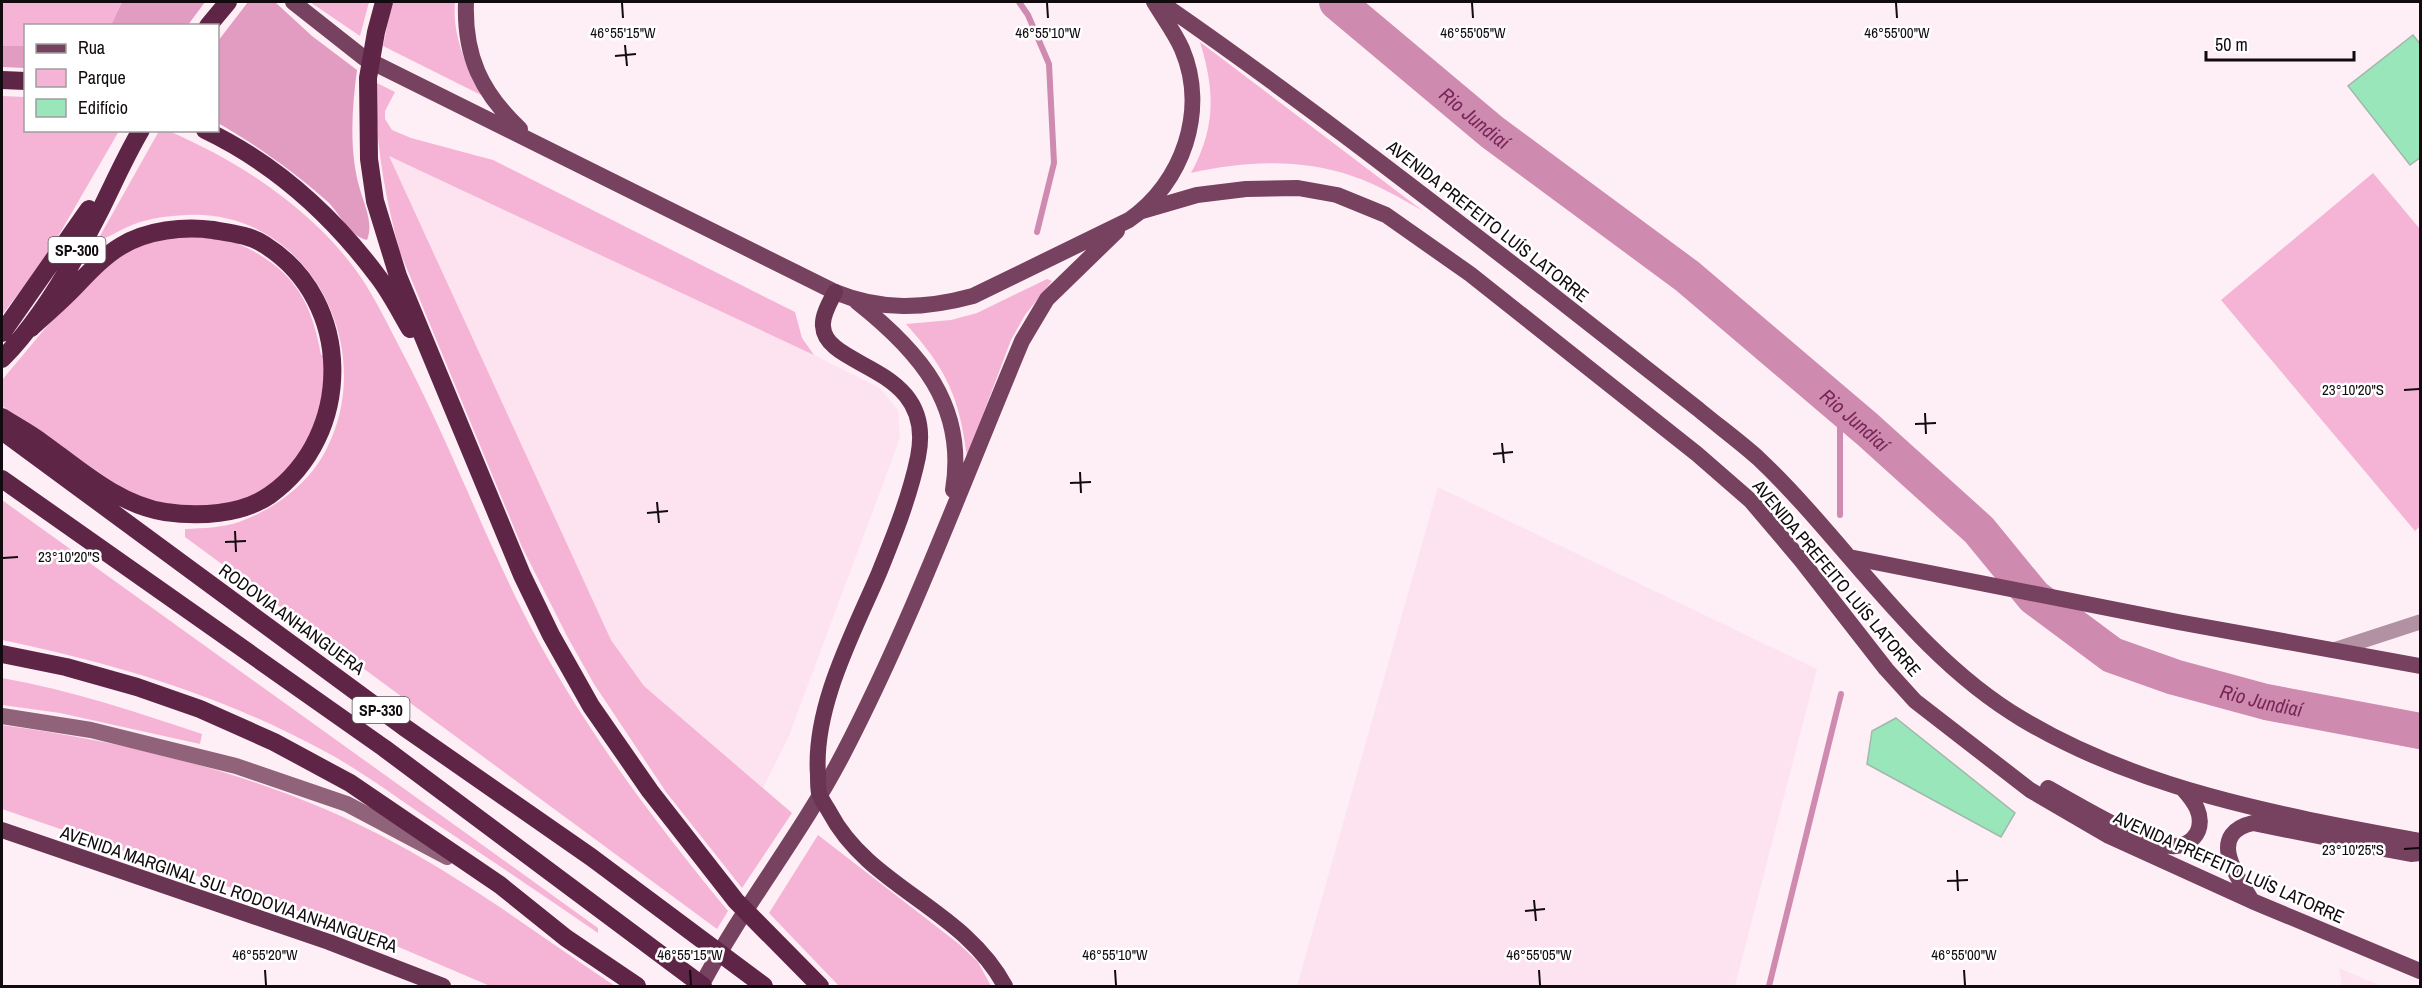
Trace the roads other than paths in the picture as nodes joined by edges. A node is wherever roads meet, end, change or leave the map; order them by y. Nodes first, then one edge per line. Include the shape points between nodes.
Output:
1 (228, 2) edge
2 (293, 2) edge
3 (384, 2) edge
4 (466, 2) edge
5 (1154, 2) edge
6 (1160, 2) edge
7 (210, 24) edge
8 (2, 80) edge
9 (24, 81) edge
10 (140, 132) edge
11 (209, 132) edge
12 (531, 140) junction
13 (125, 157) junction
14 (1135, 215) junction
15 (835, 292) junction
16 (854, 300) junction
17 (4, 330) edge
18 (26, 333) junction
19 (2, 359) edge
20 (440, 380) junction
21 (2, 417) edge
22 (2, 431) edge
23 (2, 479) edge
24 (947, 520) junction
25 (1850, 557) junction
26 (2421, 622) edge
27 (2334, 650) junction
28 (2, 654) edge
29 (2421, 666) edge
30 (2, 716) edge
31 (1989, 757) junction
32 (2184, 790) junction
33 (2, 830) edge
34 (2421, 841) edge
35 (2421, 853) edge
36 (500, 885) junction
37 (2252, 901) junction
38 (2421, 971) edge
39 (443, 987) edge
40 (637, 987) edge
41 (702, 987) edge
42 (764, 987) edge
43 (820, 987) edge
44 (1005, 987) edge

1 - 7 highway
2 - 12 main road via 364,58
3 - 20 highway via 368,78 369,159 375,201 398,276
4 - 12 main road via 469,50 480,76 498,109
5 - 14 main road via 1182,49 1193,110 1180,159 1164,184
6 - 25 main road, AVENIDA PREFEITO LUÍS LATORRE via 1260,70 1644,366 1758,458
8 - 9 highway
10 - 13 highway, SP-300
11 - 20 highway via 255,158 321,210 380,280
12 - 15 main road
13 - 17 highway
13 - 18 highway, SP-300 via 98,214
14 - 16 main road via 973,296 946,303 892,307
14 - 24 main road via 1060,285 1034,319
14 - 31 main road, AVENIDA PREFEITO LUÍS LATORRE via 1197,195 1298,188 1337,195 1386,215 1470,274 1750,501 1915,701
15 - 16 main road
15 - 44 highway via 822,324 825,337 835,348 890,380 908,397 917,415 921,438 898,523 840,667 819,733 819,793 838,829 860,854 960,930 988,958
16 - 24 main road via 885,324 916,357 944,402 957,452
18 - 19 highway, SP-300
18 - 21 highway via 122,246 148,235 177,230 236,233 264,244 286,261 316,301 331,341 334,373 330,406 314,446 283,484 269,496 240,508 204,515 164,512 129,501
20 - 43 highway via 522,575 591,706 650,791 736,901
22 - 42 highway, RODOVIA ANHANGUERA / SP-330 via 404,727 591,857
23 - 41 highway, SP-330 via 384,748
24 - 41 main road via 896,644 841,757
25 - 27 main road
25 - 32 main road, AVENIDA PREFEITO LUÍS LATORRE via 1899,614 1978,689 2022,719 2084,751
26 - 27 street
27 - 29 main road
28 - 36 highway via 137,687 200,709 274,742 350,783
30 - 36 main road via 170,748 301,788 347,804
31 - 32 main road via 2114,824 2171,846 2192,840 2198,831 2198,810
31 - 37 main road, AVENIDA PREFEITO LUÍS LATORRE via 2030,790 2109,837
32 - 34 main road, AVENIDA PREFEITO LUÍS LATORRE
33 - 39 highway, AVENIDA MARGINAL SUL RODOVIA ANHANGUERA via 329,942
35 - 37 main road via 2253,823 2240,826 2233,833 2228,854
36 - 40 highway via 566,938
37 - 38 main road, AVENIDA PREFEITO LUÍS LATORRE

